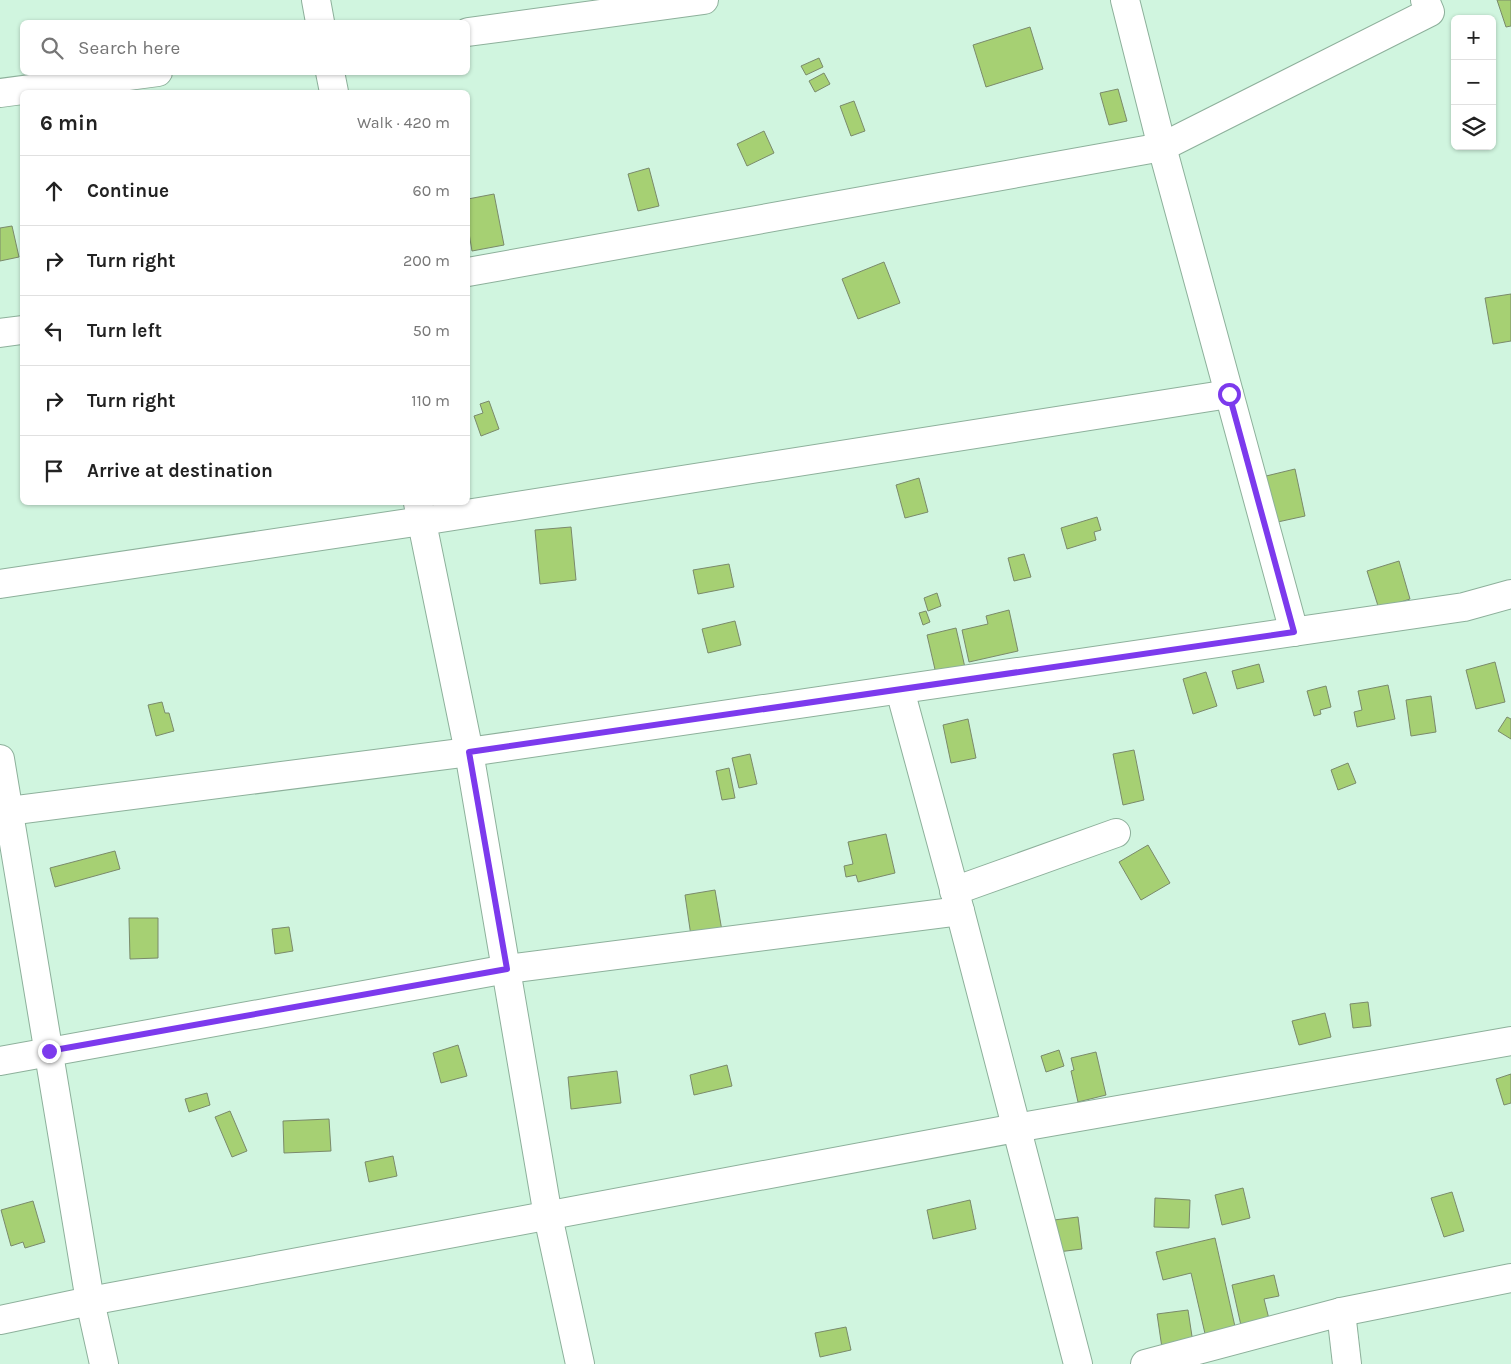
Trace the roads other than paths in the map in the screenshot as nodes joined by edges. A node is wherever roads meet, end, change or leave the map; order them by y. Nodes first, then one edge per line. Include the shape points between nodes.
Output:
1 (316, 0) edge
2 (704, 0) edge
3 (1125, 0) edge
4 (1428, 6) edge
5 (320, 20) edge
6 (470, 32) edge
7 (135, 75) edge
8 (331, 75) edge
9 (20, 90) edge
10 (23, 90) edge
11 (334, 90) edge
12 (0, 93) edge
13 (1162, 147) junction
14 (470, 272) edge
15 (20, 330) edge
16 (0, 333) edge
17 (1229, 394) junction
18 (468, 505) edge
19 (470, 505) edge
20 (420, 512) edge
21 (0, 584) edge
22 (1511, 594) edge
23 (1294, 632) junction
24 (900, 690) junction
25 (469, 752) junction
26 (0, 759) edge
27 (5, 811) edge
28 (1116, 833) dead end
29 (957, 901) junction
30 (507, 969) junction
31 (1511, 1041) edge
32 (49, 1051) junction
33 (0, 1061) edge
34 (1016, 1128) junction
35 (548, 1216) junction
36 (1511, 1278) edge
37 (90, 1301) junction
38 (1341, 1312) junction
39 (0, 1320) edge
40 (104, 1364) edge
41 (580, 1364) edge
42 (1078, 1364) edge
43 (1145, 1364) edge
44 (1347, 1364) edge

1 - 5 street
2 - 6 street
3 - 13 street
4 - 13 street
7 - 10 street
8 - 11 street
9 - 12 street
13 - 14 street
13 - 17 street
15 - 16 street
17 - 19 street
17 - 23 street
18 - 20 street
20 - 21 street
20 - 25 street
22 - 23 street via 1464,607
23 - 24 street
24 - 25 street
24 - 29 street
25 - 27 street
25 - 30 street
26 - 27 street
27 - 32 street
28 - 29 street
29 - 30 street
29 - 34 street
30 - 32 street
30 - 35 street
31 - 34 street
32 - 33 street
32 - 37 street
34 - 35 street
34 - 42 street
35 - 37 street
35 - 41 street
36 - 38 street
37 - 39 street
37 - 40 street
38 - 43 street
38 - 44 street

